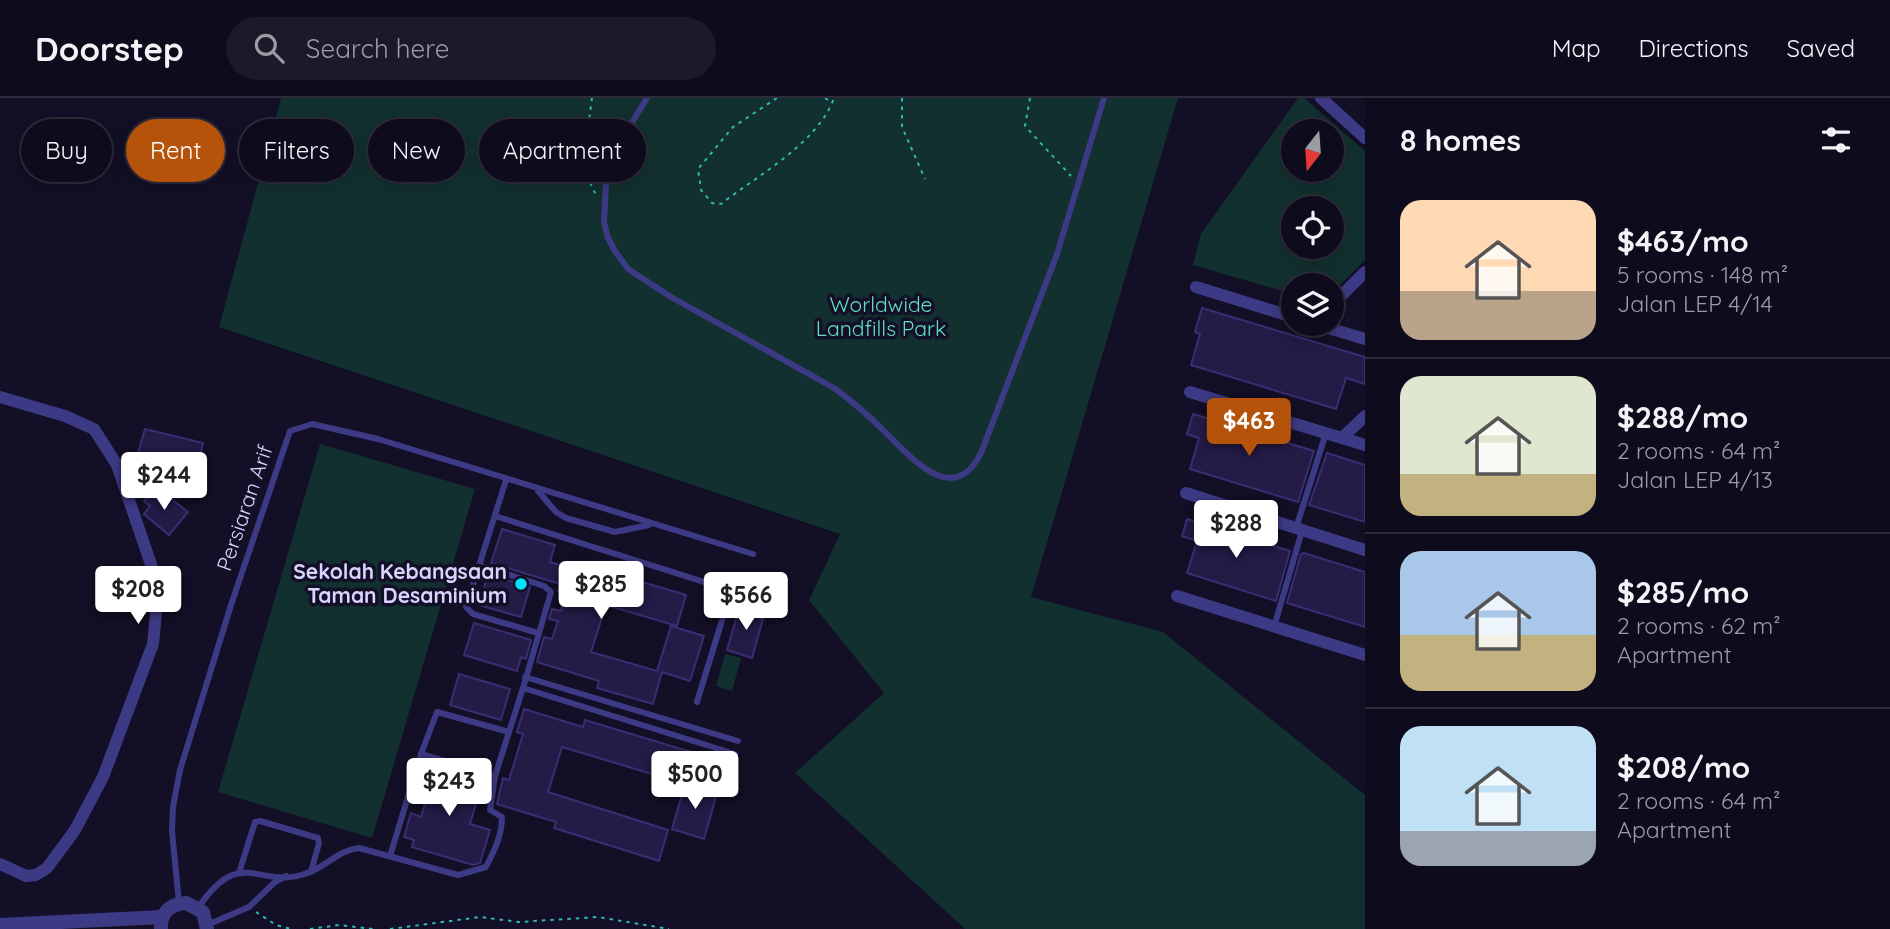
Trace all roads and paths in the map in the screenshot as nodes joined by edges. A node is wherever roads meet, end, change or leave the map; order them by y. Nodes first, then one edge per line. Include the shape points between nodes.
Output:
1 (592, 98) edge
2 (647, 98) edge
3 (777, 98) edge
4 (825, 98) edge
5 (834, 98) edge
6 (902, 98) edge
7 (1030, 98) edge
8 (1104, 98) edge
9 (1321, 98) edge
10 (832, 103) junction
11 (1365, 138) edge
12 (925, 178) dead end
13 (1078, 184) junction
14 (603, 197) junction
15 (1365, 272) edge
16 (1196, 287) dead end
17 (1344, 293) edge
18 (1281, 313) edge
19 (1344, 333) edge
20 (1365, 339) edge
21 (1190, 392) dead end
22 (0, 397) edge
23 (1365, 416) edge
24 (1326, 433) junction
25 (1342, 438) junction
26 (1365, 445) edge
27 (506, 480) junction
28 (537, 489) junction
29 (1186, 493) dead end
30 (495, 516) junction
31 (652, 524) junction
32 (1299, 529) junction
33 (1365, 550) edge
34 (753, 554) dead end
35 (479, 565) junction
36 (731, 591) junction
37 (1177, 596) dead end
38 (771, 603) dead end
39 (1274, 626) junction
40 (538, 633) junction
41 (1365, 655) edge
42 (525, 677) junction
43 (523, 688) junction
44 (697, 702) dead end
45 (509, 733) junction
46 (738, 741) dead end
47 (421, 754) junction
48 (735, 754) dead end
49 (495, 776) junction
50 (390, 856) junction
51 (0, 863) edge
52 (311, 872) junction
53 (239, 873) junction
54 (288, 876) junction
55 (179, 903) junction
56 (249, 907) junction
57 (198, 908) junction
58 (162, 923) edge
59 (0, 925) edge
60 (207, 927) edge
61 (291, 929) edge
62 (310, 929) edge
63 (373, 929) edge
64 (390, 929) edge
65 (669, 929) edge

1 - 14 path via 588,179
2 - 14 lane via 619,144
3 - 10 path via 733,127 698,169 701,190 712,203 721,204 760,178 817,127
4 - 10 path
5 - 10 path
6 - 12 path via 902,127
7 - 13 path via 1025,126
8 - 13 lane
9 - 11 street
13 - 14 lane via 1057,254 981,453 966,472 947,478 924,469 834,388 628,269 608,238
15 - 17 street
16 - 18 street
19 - 20 street
21 - 24 street
22 - 51 street via 94,429 117,465 155,576 156,613 153,644 103,777 75,831 47,869 36,875 26,876
23 - 25 street
24 - 25 street
24 - 32 lane
25 - 26 street
27 - 28 lane, Persiaran Arif
27 - 30 lane
27 - 55 lane, Persiaran Arif via 379,439 312,424 290,431 180,770 172,831
28 - 31 lane, Persiaran Arif
28 - 31 lane via 566,518 615,533
29 - 32 street
30 - 35 lane
30 - 36 lane
31 - 34 lane, Persiaran Arif
32 - 33 street
32 - 39 lane
35 - 40 lane via 551,592
35 - 40 lane via 466,607 473,614
36 - 38 lane
36 - 44 lane
37 - 39 street
39 - 41 street
40 - 42 lane
42 - 43 lane
42 - 46 lane
43 - 45 lane
43 - 48 lane
45 - 47 lane via 437,712
45 - 49 lane
47 - 49 lane
47 - 50 lane
49 - 50 lane via 490,810 502,817 502,826 486,867 458,875
50 - 52 lane via 348,849
52 - 53 lane via 318,838 260,821 254,822
52 - 54 lane
53 - 54 lane
53 - 57 lane via 220,879
54 - 56 lane
55 - 57 street
55 - 58 street
56 - 60 lane
56 - 61 path
57 - 60 street
58 - 59 street
62 - 63 path via 340,925
64 - 65 path via 480,917 519,922 597,917

